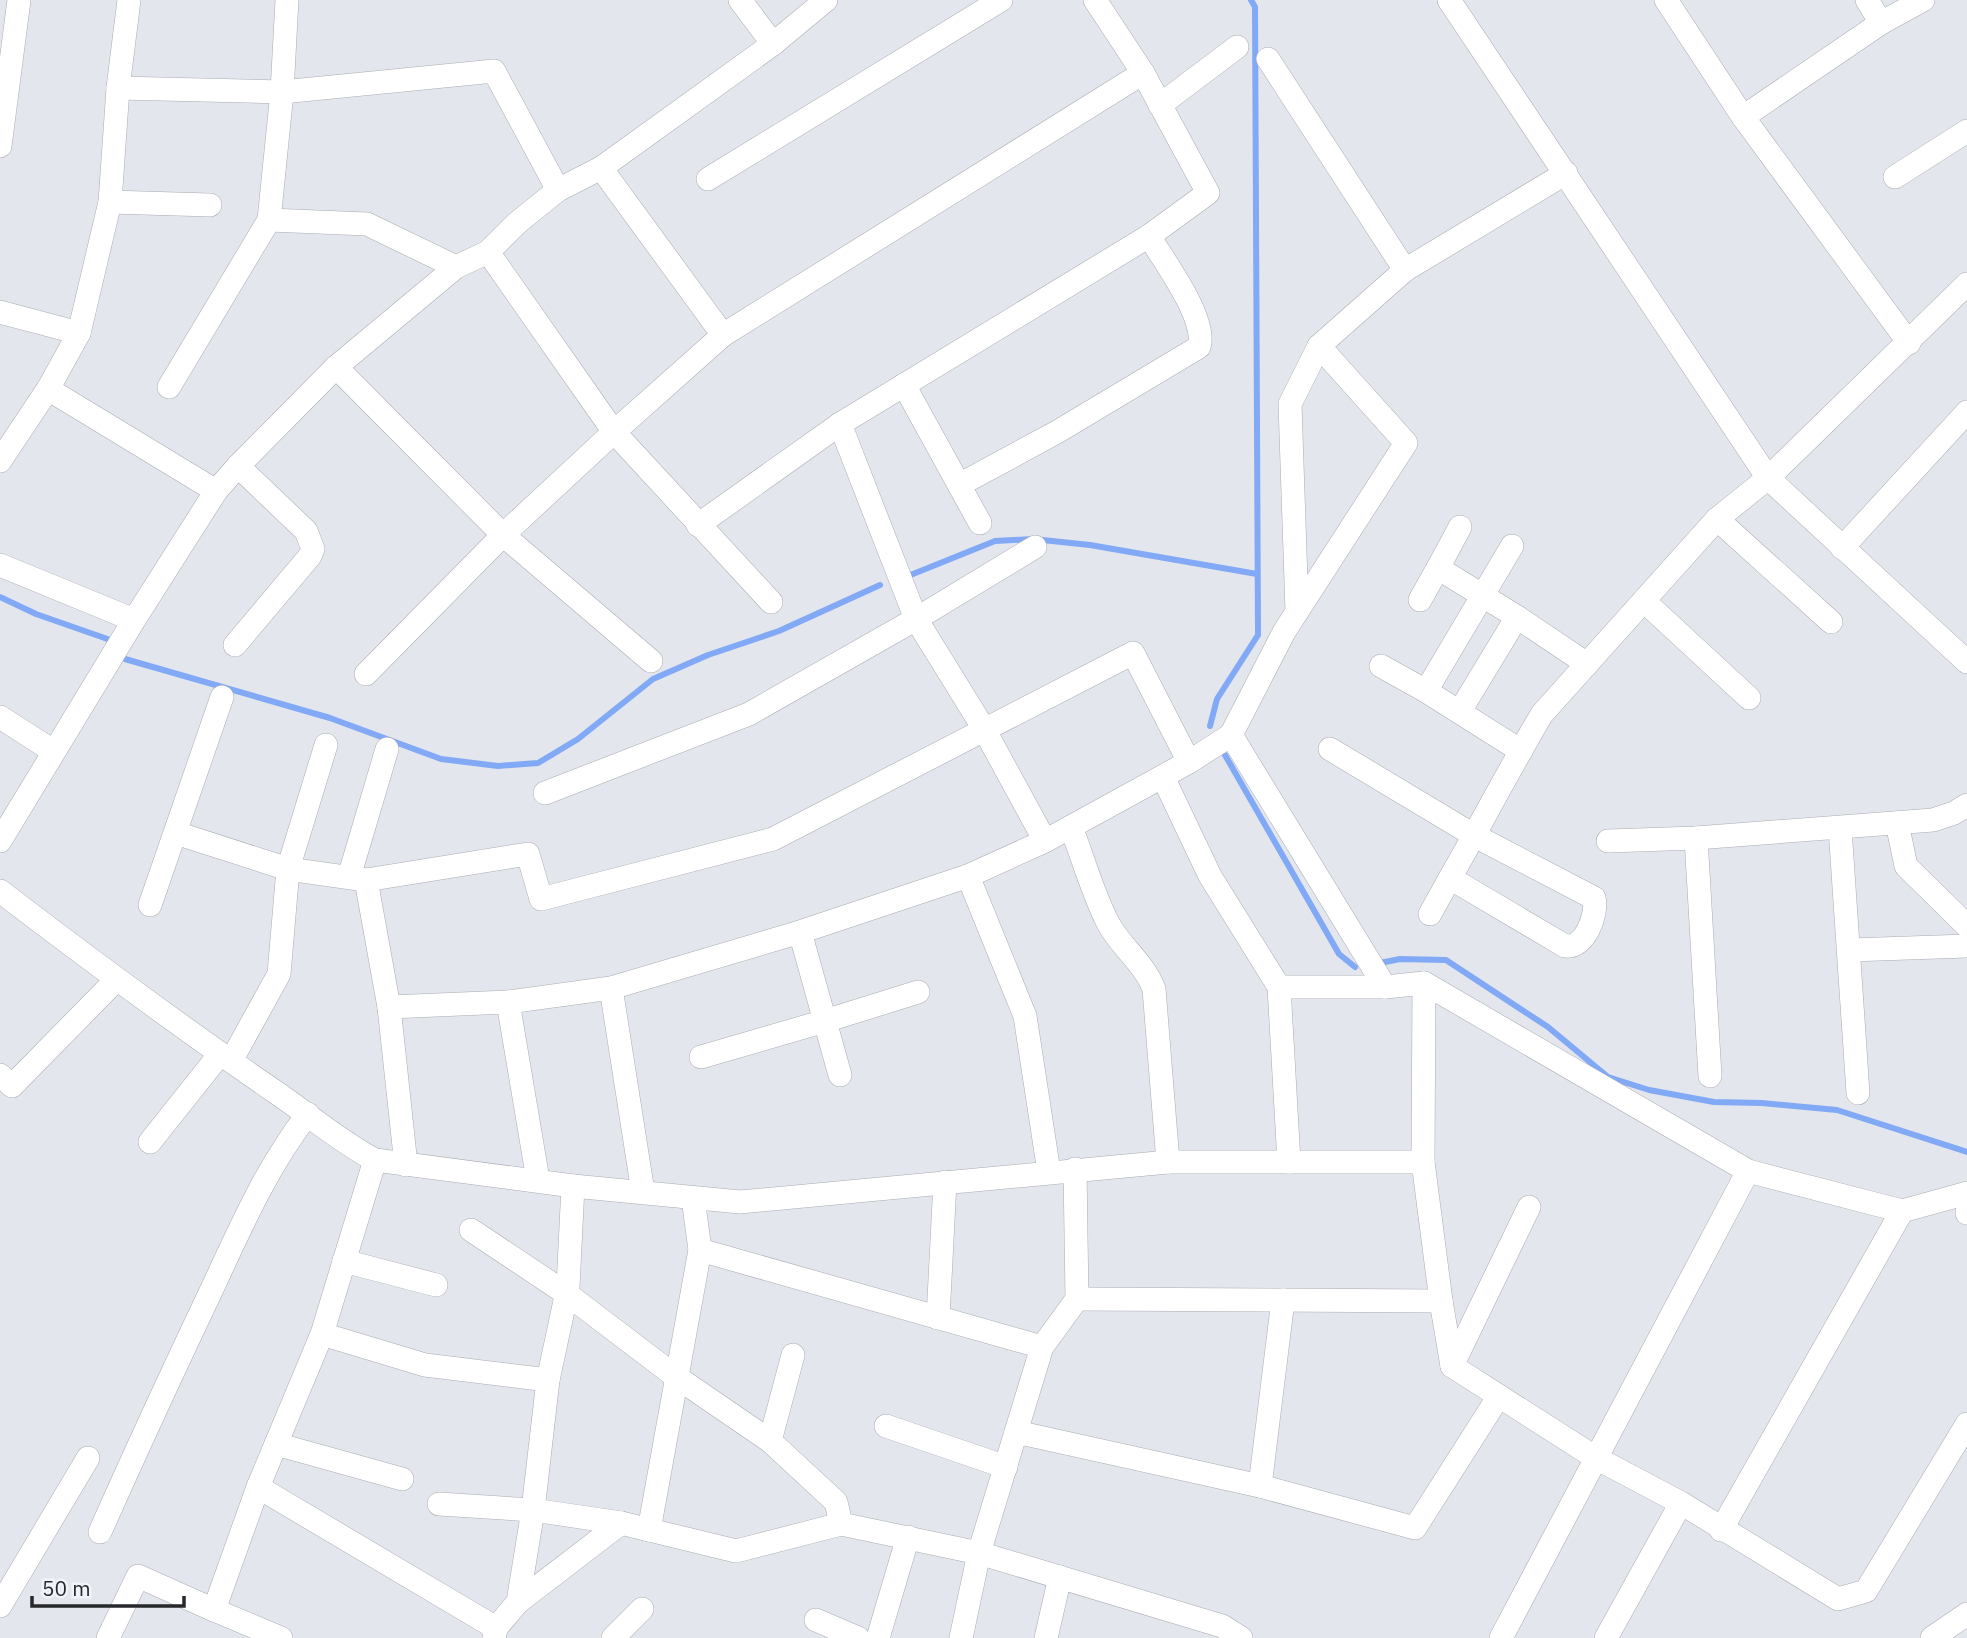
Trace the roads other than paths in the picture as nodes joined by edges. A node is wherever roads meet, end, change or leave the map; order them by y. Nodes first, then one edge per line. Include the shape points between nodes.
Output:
1 (19, 0) edge
2 (129, 0) edge
3 (287, 0) edge
4 (740, 0) edge
5 (826, 0) edge
6 (1001, 0) edge
7 (1449, 0) edge
8 (1666, 0) edge
9 (1867, 0) edge
10 (1923, 0) edge
11 (1104, 3) edge
12 (1881, 23) junction
13 (773, 44) junction
14 (1237, 47) dead end
15 (1268, 59) dead end
16 (1143, 73) junction
17 (118, 88) junction
18 (282, 92) junction
19 (1160, 105) junction
20 (1743, 117) junction
21 (1967, 131) edge
22 (0, 146) edge
23 (600, 168) junction
24 (1566, 173) junction
25 (1895, 177) dead end
26 (708, 179) dead end
27 (558, 190) junction
28 (110, 202) junction
29 (210, 205) dead end
30 (269, 220) junction
31 (1149, 236) junction
32 (488, 252) junction
33 (456, 267) junction
34 (1405, 270) junction
35 (1967, 284) edge
36 (0, 312) edge
37 (79, 333) junction
38 (723, 335) junction
39 (1909, 343) junction
40 (1319, 346) junction
41 (336, 367) junction
42 (904, 385) junction
43 (169, 387) dead end
44 (48, 389) junction
45 (1967, 412) edge
46 (839, 424) junction
47 (614, 432) junction
48 (0, 460) edge
49 (238, 466) junction
50 (1768, 478) junction
51 (959, 485) junction
52 (216, 491) junction
53 (1717, 519) junction
54 (980, 523) dead end
55 (698, 525) junction
56 (1460, 527) dead end
57 (503, 535) junction
58 (1035, 547) dead end
59 (1512, 547) dead end
60 (1842, 548) junction
61 (0, 565) edge
62 (1438, 568) junction
63 (1482, 595) junction
64 (1420, 600) dead end
65 (1644, 601) junction
66 (771, 602) dead end
67 (1297, 611) junction
68 (1517, 617) junction
69 (134, 620) junction
70 (916, 620) junction
71 (1831, 622) dead end
72 (235, 645) dead end
73 (651, 661) dead end
74 (1967, 663) edge
75 (1587, 664) junction
76 (1381, 666) dead end
77 (366, 674) dead end
78 (1426, 691) junction
79 (222, 698) dead end
80 (1749, 698) dead end
81 (1460, 711) junction
82 (0, 717) edge
83 (984, 729) junction
84 (1231, 735) junction
85 (326, 745) dead end
86 (387, 749) dead end
87 (1329, 749) dead end
88 (53, 751) junction
89 (1521, 751) junction
90 (1189, 762) junction
91 (1163, 777) junction
92 (545, 793) dead end
93 (1967, 805) edge
94 (1897, 823) junction
95 (1072, 827) junction
96 (1840, 828) junction
97 (176, 833) junction
98 (1475, 836) junction
99 (1696, 838) junction
100 (0, 841) edge
101 (1045, 841) junction
102 (1608, 841) dead end
103 (288, 869) junction
104 (968, 876) junction
105 (1450, 878) junction
106 (357, 879) junction
107 (0, 891) edge
108 (150, 905) dead end
109 (1430, 914) dead end
110 (1967, 926) edge
111 (800, 932) junction
112 (1967, 946) edge
113 (1850, 950) junction
114 (116, 980) junction
115 (1424, 983) junction
116 (1279, 987) junction
117 (1385, 987) junction
118 (611, 988) junction
119 (918, 992) dead end
120 (508, 1002) junction
121 (389, 1007) junction
122 (825, 1021) junction
123 (701, 1057) dead end
124 (226, 1058) junction
125 (0, 1075) edge
126 (840, 1075) dead end
127 (1710, 1076) dead end
128 (1858, 1093) dead end
129 (308, 1114) junction
130 (150, 1142) dead end
131 (375, 1160) junction
132 (1168, 1162) junction
133 (1289, 1162) junction
134 (1423, 1162) junction
135 (407, 1165) junction
136 (1075, 1169) junction
137 (1748, 1171) junction
138 (1049, 1172) junction
139 (538, 1181) junction
140 (944, 1182) junction
141 (573, 1186) junction
142 (643, 1192) junction
143 (1967, 1193) edge
144 (693, 1198) junction
145 (1529, 1207) dead end
146 (1902, 1211) junction
147 (471, 1230) dead end
148 (699, 1250) junction
149 (344, 1261) junction
150 (436, 1285) dead end
151 (567, 1294) junction
152 (1077, 1299) junction
153 (1283, 1300) junction
154 (1441, 1301) junction
155 (938, 1318) junction
156 (322, 1334) junction
157 (1042, 1348) junction
158 (793, 1355) dead end
159 (1452, 1366) junction
160 (675, 1376) junction
161 (548, 1380) junction
162 (1499, 1396) junction
163 (1967, 1424) edge
164 (886, 1426) dead end
165 (1016, 1433) junction
166 (770, 1441) junction
167 (276, 1444) junction
168 (88, 1458) dead end
169 (1596, 1458) junction
170 (1006, 1467) junction
171 (401, 1479) dead end
172 (1260, 1486) junction
173 (258, 1487) junction
174 (1681, 1503) junction
175 (439, 1504) dead end
176 (533, 1510) junction
177 (621, 1523) junction
178 (841, 1524) junction
179 (649, 1530) junction
180 (1721, 1530) junction
181 (100, 1532) dead end
182 (908, 1537) junction
183 (979, 1553) junction
184 (1060, 1577) junction
185 (518, 1602) junction
186 (0, 1606) edge
187 (642, 1609) dead end
188 (214, 1610) junction
189 (1967, 1614) edge
190 (816, 1620) dead end
191 (495, 1633) edge
192 (1225, 1634) edge
193 (1613, 1636) edge
194 (108, 1638) edge
195 (281, 1638) edge
196 (612, 1638) edge
197 (858, 1638) edge
198 (878, 1638) edge
199 (961, 1638) edge
200 (1046, 1638) edge
201 (1501, 1638) edge
202 (1932, 1638) edge

1 - 22 street
2 - 17 street
3 - 18 street
4 - 13 street
5 - 13 street
6 - 26 street
7 - 24 street
8 - 20 street
9 - 12 street
10 - 12 street
11 - 16 street
12 - 20 street
13 - 23 street
14 - 19 street
15 - 34 street
16 - 19 street
16 - 38 street
17 - 18 street
17 - 28 street
18 - 27 street via 494,71
18 - 30 street
19 - 31 street via 1208,193
20 - 39 street
21 - 25 street
23 - 27 street
23 - 38 street
24 - 34 street
24 - 50 street
27 - 32 street
28 - 29 street
28 - 37 street
30 - 33 street via 368,224
30 - 43 street
31 - 42 street
31 - 51 street via 1194,313 1202,340 1199,347
32 - 33 street
32 - 47 street
33 - 41 street
34 - 40 street
35 - 39 street
36 - 37 street
37 - 44 street
38 - 47 street
39 - 50 street
40 - 67 street via 1290,404
40 - 67 street via 1406,443
41 - 49 street
41 - 57 street
42 - 46 street
42 - 51 street
44 - 48 street
44 - 52 street
45 - 60 street
46 - 55 street
46 - 70 street
47 - 55 street
47 - 57 street
49 - 52 street
49 - 72 street via 306,531 313,549
50 - 53 street
50 - 60 street
51 - 54 street
52 - 69 street
53 - 65 street
53 - 71 street
55 - 66 street
56 - 62 street
57 - 73 street
57 - 77 street
58 - 70 street
59 - 63 street
60 - 74 street
61 - 69 street
62 - 63 street
62 - 64 street
63 - 68 street
63 - 78 street
65 - 75 street
65 - 80 street
67 - 84 street
68 - 75 street
68 - 81 street
69 - 88 street
70 - 83 street
70 - 92 street via 749,715
75 - 89 street via 1542,714
76 - 78 street
78 - 81 street
79 - 97 street
81 - 89 street
82 - 88 street
83 - 90 street via 1133,653
83 - 101 street
83 - 106 street via 773,839 541,899 528,854
84 - 90 street
84 - 117 street
85 - 103 street
86 - 106 street
87 - 98 street
88 - 100 street
89 - 98 street
90 - 91 street
91 - 95 street
91 - 116 street via 1214,883
93 - 94 street via 1933,820
94 - 96 street
94 - 110 street via 1906,866
95 - 101 street
95 - 132 street via 1107,922 1154,989
96 - 99 street
96 - 113 street
97 - 103 street
97 - 108 street
98 - 105 street
98 - 105 street via 1594,898 1596,912 1579,943 1565,946
99 - 102 street
99 - 127 street
101 - 104 street
103 - 106 street
103 - 124 street via 279,974
104 - 111 street
104 - 138 street via 1023,1010
105 - 109 street
106 - 121 street
107 - 114 street
111 - 118 street
111 - 122 street
112 - 113 street
113 - 128 street
114 - 124 street
114 - 125 street via 12,1086
115 - 117 street
115 - 134 street
115 - 137 street
116 - 117 street
116 - 133 street
118 - 120 street
118 - 142 street
119 - 122 street
120 - 121 street
120 - 139 street
121 - 135 street
122 - 123 street
122 - 126 street
124 - 129 street
124 - 130 street
129 - 131 street
129 - 181 street via 261,1185
131 - 135 street
131 - 149 street
132 - 133 street
132 - 136 street
133 - 134 street
134 - 154 street
135 - 139 street
136 - 138 street
136 - 152 street
137 - 146 street
137 - 169 street
138 - 140 street
139 - 141 street
140 - 144 street via 740,1202
140 - 155 street
141 - 142 street
141 - 151 street
142 - 144 street
143 - 146 street
144 - 148 street
145 - 159 street
146 - 180 street
147 - 151 street
148 - 155 street
148 - 160 street
149 - 150 street
149 - 156 street
151 - 160 street
151 - 161 street
152 - 153 street
152 - 157 street
153 - 154 street
153 - 172 street
154 - 159 street
155 - 157 street
156 - 161 street via 425,1365
156 - 167 street
157 - 165 street
158 - 166 street
159 - 162 street
160 - 166 street
160 - 179 street
161 - 176 street
162 - 169 street
162 - 172 street via 1415,1528
163 - 180 street via 1866,1591 1838,1599
164 - 170 street
165 - 170 street
165 - 172 street
166 - 178 street via 836,1502
167 - 171 street
167 - 173 street
168 - 186 street
169 - 174 street
169 - 201 street
170 - 183 street
173 - 188 street
173 - 191 street
174 - 180 street
174 - 193 street
175 - 176 street
176 - 177 street
176 - 185 street
177 - 179 street
177 - 185 street
178 - 179 street via 736,1550
178 - 182 street
182 - 183 street
182 - 198 street
183 - 184 street
183 - 199 street
184 - 192 street
184 - 200 street
185 - 191 street
187 - 196 street
188 - 194 street via 138,1576
188 - 195 street
189 - 202 street
190 - 197 street

